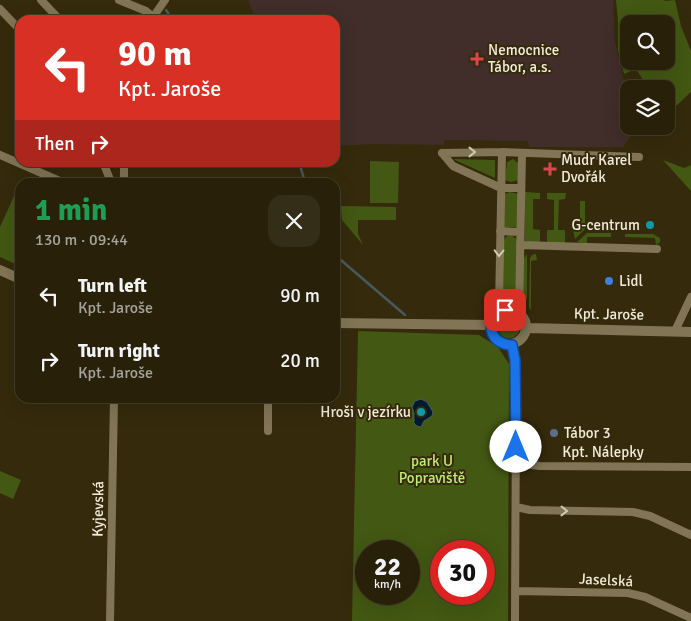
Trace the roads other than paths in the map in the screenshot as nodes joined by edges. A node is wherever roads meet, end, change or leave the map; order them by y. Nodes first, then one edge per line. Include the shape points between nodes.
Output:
1 (42, 0) edge
2 (119, 0) edge
3 (165, 0) edge
4 (0, 9) edge
5 (56, 15) edge
6 (148, 15) edge
7 (154, 15) edge
8 (15, 25) edge
9 (502, 152) junction
10 (522, 153) junction
11 (0, 155) edge
12 (639, 157) dead end
13 (15, 162) edge
14 (28, 167) edge
15 (53, 178) edge
16 (501, 188) junction
17 (521, 188) junction
18 (500, 231) junction
19 (520, 232) junction
20 (520, 245) junction
21 (657, 249) dead end
22 (0, 270) edge
23 (15, 277) edge
24 (691, 297) edge
25 (519, 313) junction
26 (497, 315) junction
27 (340, 323) edge
28 (491, 325) junction
29 (526, 328) junction
30 (675, 331) junction
31 (691, 332) edge
32 (512, 345) junction
33 (114, 403) edge
34 (268, 403) edge
35 (268, 431) dead end
36 (516, 463) junction
37 (691, 467) edge
38 (516, 507) junction
39 (691, 535) edge
40 (515, 591) junction
41 (691, 618) edge
42 (110, 621) edge
43 (515, 621) edge

1 - 5 street
2 - 6 street
3 - 7 street
4 - 8 street
9 - 10 street
9 - 16 street
16 -> 9 street via 453,166 442,153
10 - 12 street
10 - 17 street
11 - 13 street
14 - 15 street
16 - 17 street
16 - 18 street
17 - 19 street
18 - 19 street
18 -> 26 street
19 - 20 street
20 - 21 street
20 - 25 street
22 - 23 street
24 - 30 street
25 - 26 street via 505,310
25 - 29 street via 526,322
26 - 28 street
27 - 28 street
28 - 32 street via 497,340
29 - 30 street, Kpt. Jaroše
29 - 32 street via 522,339
30 - 31 street, Kpt. Jaroše
32 - 36 street
33 - 42 street, Kyjevská
34 - 35 street
36 - 37 street, Kpt. Nálepky
36 - 38 street
38 -> 39 street via 633,512 650,516
38 - 40 street
40 - 41 street, Jaselská via 628,593 645,597
40 - 43 street

